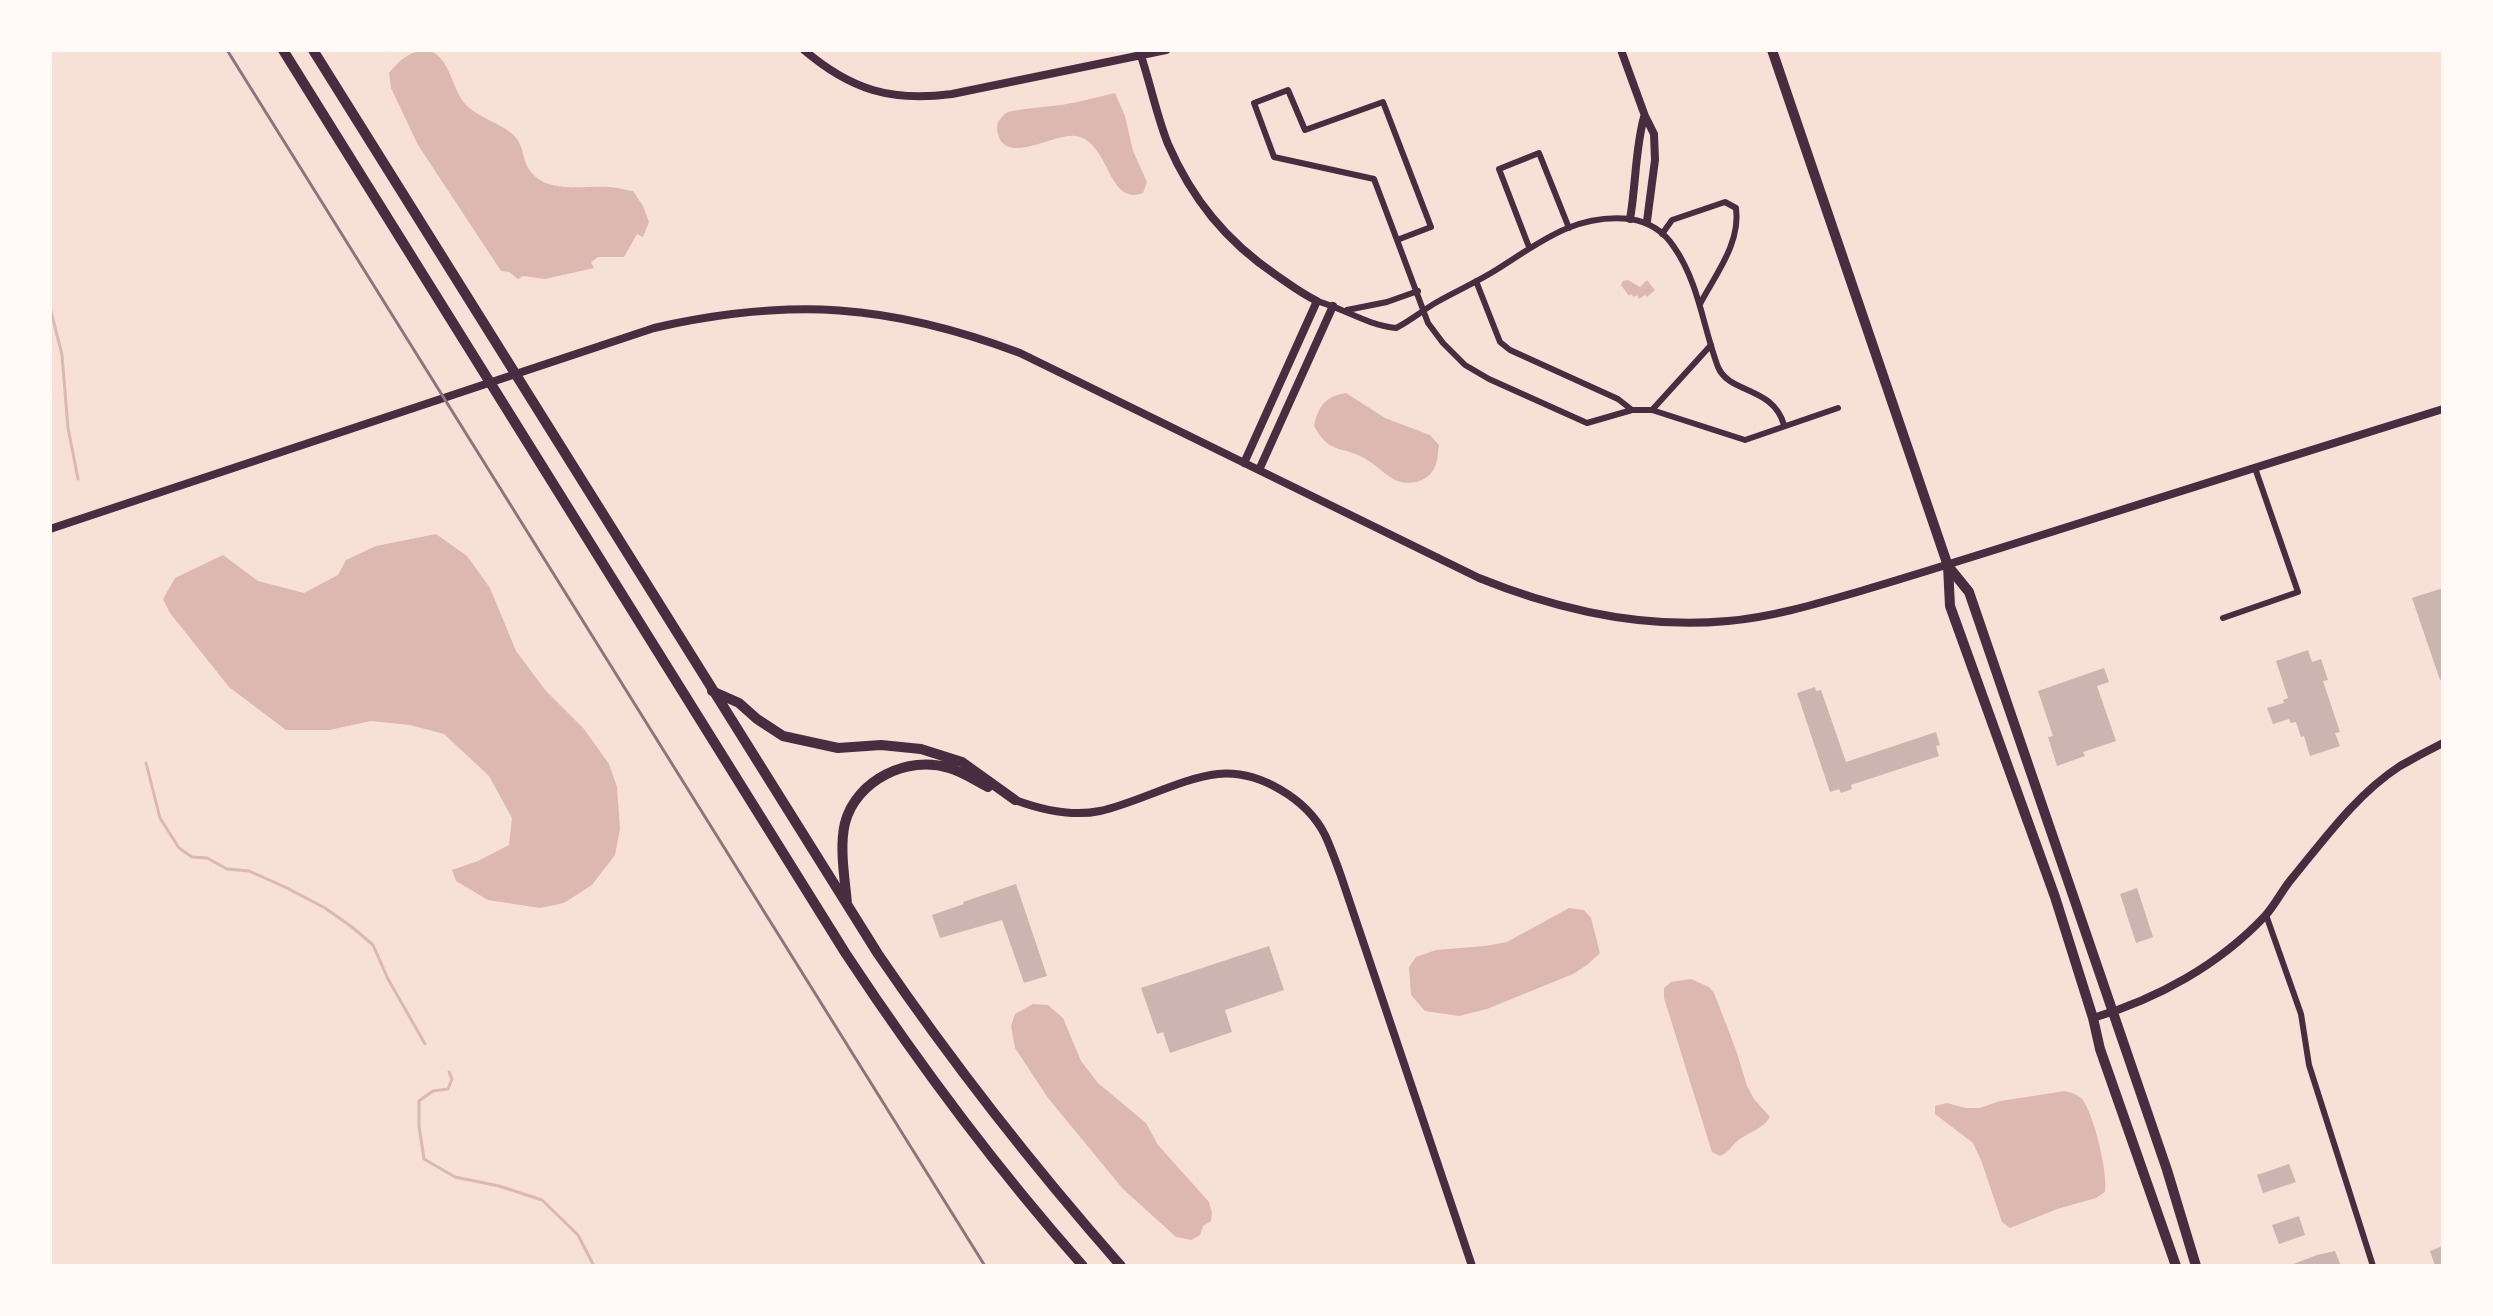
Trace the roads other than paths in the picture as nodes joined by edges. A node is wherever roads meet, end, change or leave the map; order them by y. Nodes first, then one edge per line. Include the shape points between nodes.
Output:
1 (283, 50) edge
2 (313, 50) edge
3 (804, 50) edge
4 (1166, 50) edge
5 (1621, 50) edge
6 (1772, 50) edge
7 (1140, 53) edge
8 (1645, 116) junction
9 (1638, 149) junction
10 (1655, 149) junction
11 (1630, 219) junction
12 (1647, 221) junction
13 (1569, 228) junction
14 (1662, 234) junction
15 (1397, 240) junction
16 (1529, 247) junction
17 (1476, 281) junction
18 (1418, 291) junction
19 (1317, 301) junction
20 (1700, 304) junction
21 (1333, 306) junction
22 (1425, 309) junction
23 (1347, 310) junction
24 (1711, 344) junction
25 (1838, 408) dead end
26 (2443, 409) edge
27 (1632, 410) junction
28 (1652, 410) junction
29 (1784, 425) junction
30 (1244, 463) junction
31 (2255, 468) junction
32 (1259, 470) junction
33 (50, 529) edge
34 (1948, 566) junction
35 (2223, 618) dead end
36 (712, 691) junction
37 (2443, 743) edge
38 (1015, 800) junction
39 (847, 908) junction
40 (2266, 915) junction
41 (2113, 1012) junction
42 (2093, 1018) junction
43 (1083, 1266) edge
44 (1121, 1266) edge
45 (1472, 1266) edge
46 (2176, 1266) edge
47 (2196, 1266) edge
48 (2373, 1266) edge

1 - 43 main road via 846,954 947,1098
2 - 36 main road
3 - 7 street via 843,78 877,92 925,98
4 - 7 street
5 - 8 street
6 - 34 main road
7 - 19 street via 1167,141 1203,208 1258,262
8 - 9 street
8 - 10 street
9 - 10 street
9 - 11 street
10 - 12 street
11 - 12 street
11 - 13 street via 1610,217
12 - 14 street
13 - 16 street
13 - 16 street via 1539,153 1499,169
14 - 20 street via 1685,266
14 - 20 street via 1672,220 1725,202 1736,208 1735,238
15 - 15 street via 1374,179 1274,157 1254,103 1288,90 1305,130 1383,102 1431,227
15 - 18 street
16 - 17 street
17 - 22 street
17 - 27 street via 1500,342
18 - 22 street
18 - 23 street
19 - 21 street
19 - 30 street
20 - 24 street
21 - 23 street
21 - 32 street
22 - 23 street via 1396,328 1377,326
22 - 27 street via 1443,343 1489,379 1587,423
24 - 28 street
24 - 29 street via 1720,372 1776,406
25 - 29 street
26 - 31 street
27 - 28 street
28 - 29 street via 1745,440
30 - 32 street
30 - 33 street via 1020,353 904,318 791,308 719,314 654,328
31 - 34 street
31 - 35 street via 2298,592
32 - 34 street via 1479,578 1521,595 1622,619 1727,621 1782,613
34 - 41 main road via 1969,592
34 - 42 main road via 1950,606
36 - 38 main road via 739,703 783,736 838,748 921,749 962,762
36 - 39 main road
37 - 40 street via 2399,767 2342,817
38 - 39 main road via 950,768 930,764 905,766 868,784 845,823
38 - 45 street via 1041,810 1098,811 1218,774 1271,784 1308,812 1324,833 1341,876
39 - 44 main road via 969,1083
40 - 41 street via 2190,976
40 - 48 street via 2301,1014 2309,1065
41 - 42 street
41 - 47 main road
42 - 46 main road

